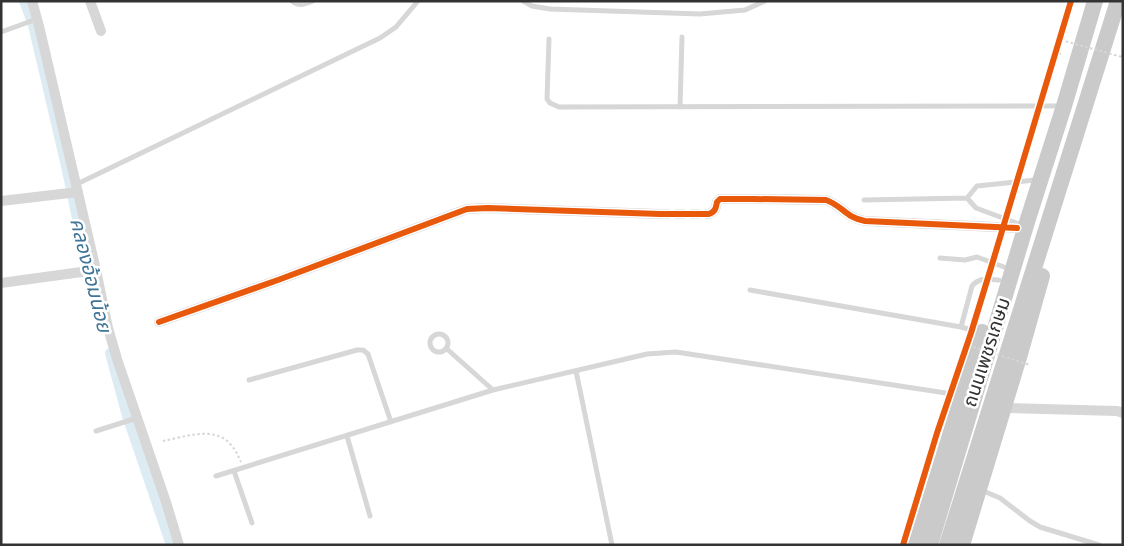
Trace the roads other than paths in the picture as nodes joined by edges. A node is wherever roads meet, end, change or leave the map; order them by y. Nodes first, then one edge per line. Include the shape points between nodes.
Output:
1 (32, 1) edge
2 (90, 1) edge
3 (292, 1) edge
4 (312, 1) edge
5 (418, 1) edge
6 (523, 1) edge
7 (765, 1) edge
8 (1094, 1) edge
9 (1119, 7) edge
10 (33, 20) junction
11 (101, 31) dead end
12 (1, 32) edge
13 (682, 37) dead end
14 (549, 39) dead end
15 (1064, 106) junction
16 (680, 107) junction
17 (1055, 135) junction
18 (1064, 171) junction
19 (1035, 180) junction
20 (74, 190) junction
21 (967, 198) junction
22 (864, 200) dead end
23 (1, 201) edge
24 (660, 214) tunnel mouth
25 (709, 214) tunnel mouth
26 (1018, 226) junction
27 (940, 258) dead end
28 (91, 271) junction
29 (1002, 273) junction
30 (1, 283) edge
31 (750, 290) dead end
32 (159, 322) dead end
33 (961, 327) junction
34 (977, 331) junction
35 (447, 349) dead end
36 (576, 370) junction
37 (249, 380) dead end
38 (492, 390) junction
39 (962, 396) junction
40 (1004, 408) junction
41 (1123, 413) edge
42 (135, 419) junction
43 (391, 422) junction
44 (96, 431) dead end
45 (346, 436) junction
46 (234, 471) junction
47 (216, 476) dead end
48 (979, 489) junction
49 (370, 516) dead end
50 (252, 524) dead end
51 (612, 542) edge
52 (179, 545) edge
53 (606, 545) edge
54 (916, 545) edge
55 (930, 545) edge
56 (946, 545) edge
57 (962, 545) edge
58 (1099, 545) edge

1 - 10 street
2 - 11 street
3 - 4 lane via 303,5
5 - 20 lane via 396,27 380,38
6 - 7 lane via 550,9 700,14 745,10
8 - 15 main road, ถนนเพชรเกษม
9 - 18 main road, ถนนเพชรเกษม
10 - 12 lane
10 - 20 street
13 - 16 lane
14 - 16 lane via 547,99 550,103 559,107
15 - 16 lane
15 - 17 main road, ถนนเพชรเกษม
17 - 19 main road, ถนนเพชรเกษม
17 - 55 main road, ถนนเพชรเกษม
18 - 40 main road, ถนนเพชรเกษม via 1038,292
18 - 56 main road, ถนนเพชรเกษม
19 - 21 lane via 977,186
19 - 26 main road, ถนนเพชรเกษม
20 - 23 street
20 - 28 street
21 - 22 lane
21 - 26 lane via 976,208
24 - 32 street via 467,209
25 - 26 street via 714,212 720,199 826,200 855,219 865,221
26 - 29 main road, ถนนเพชรเกษม
27 - 29 lane via 965,260 977,257
28 - 30 street
28 - 42 street
29 - 33 lane via 976,281 972,286
29 - 34 main road, ถนนเพชรเกษม
31 - 33 lane
33 - 34 lane
34 - 39 main road, ถนนเพชรเกษม
35 - 38 lane
36 - 38 lane
36 - 39 lane via 647,354 676,352
36 - 51 lane
37 - 43 lane via 363,350 368,354
38 - 43 lane
39 - 54 main road, ถนนเพชรเกษม
40 - 41 street
40 - 48 main road, ถนนเพชรเกษม
42 - 44 lane
42 - 52 street
43 - 45 lane
45 - 46 lane
45 - 49 lane
46 - 47 lane
46 - 50 lane
48 - 57 main road, ถนนเพชรเกษม
48 - 58 lane via 1000,498 1040,527
51 - 53 lane

